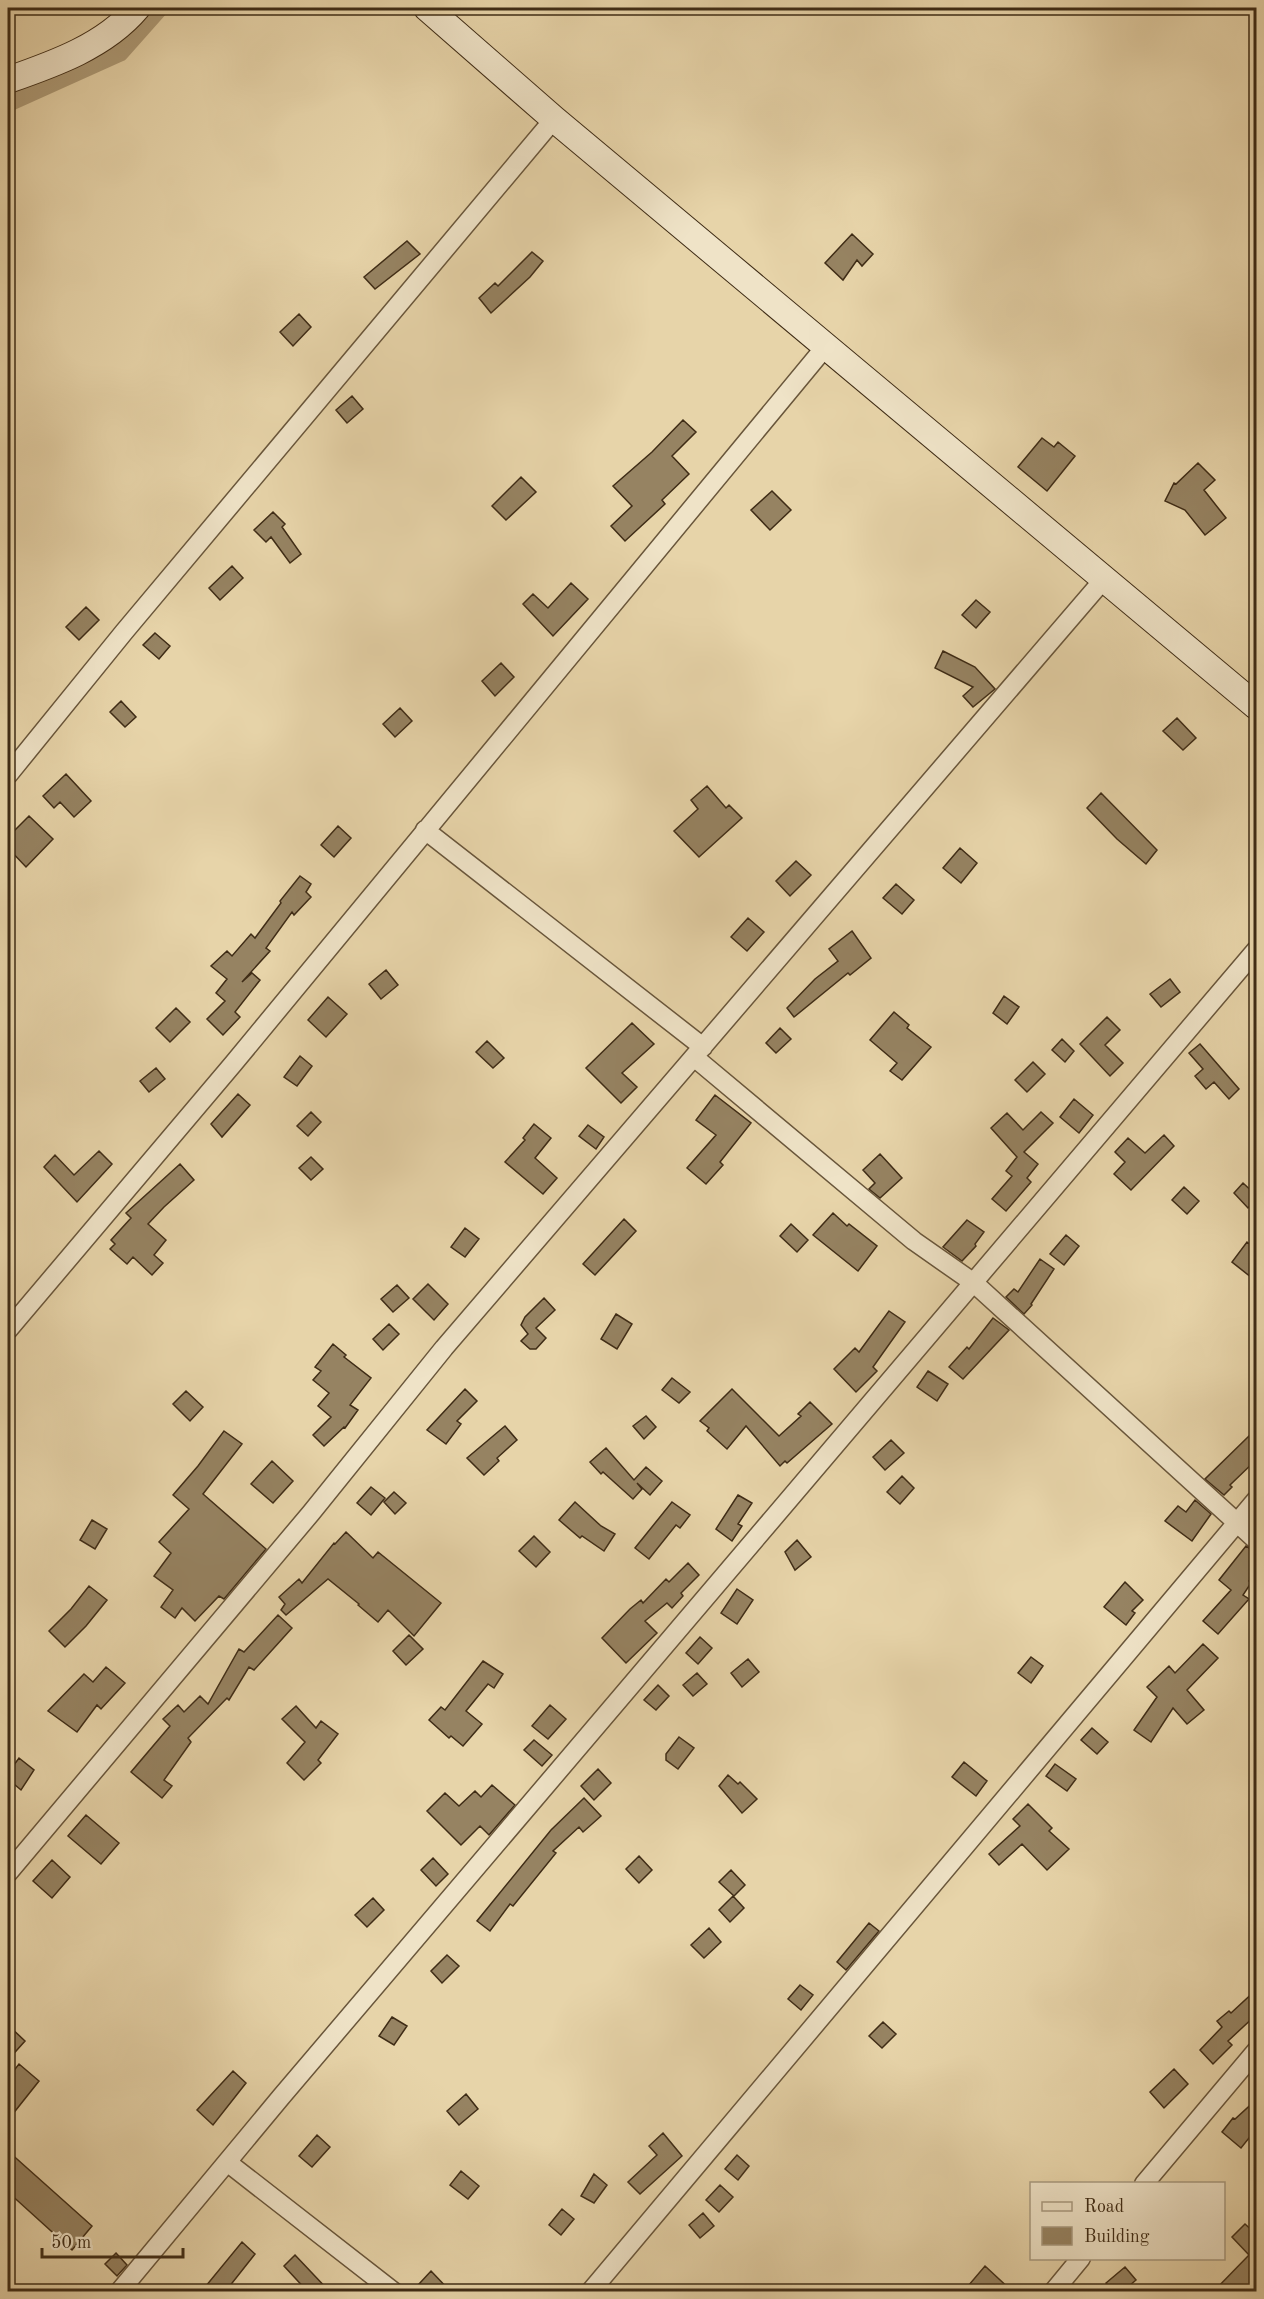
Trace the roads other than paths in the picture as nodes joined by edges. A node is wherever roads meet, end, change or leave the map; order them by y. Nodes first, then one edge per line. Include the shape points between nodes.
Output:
1 (137, 8) edge
2 (427, 8) edge
3 (8, 80) edge
4 (554, 119) junction
5 (826, 346) junction
6 (1104, 579) junction
7 (1257, 706) edge
8 (8, 775) edge
9 (424, 830) junction
10 (1257, 950) edge
11 (699, 1052) junction
12 (974, 1283) junction
13 (8, 1330) edge
14 (1257, 1500) edge
15 (1237, 1523) junction
16 (1257, 1540) edge
17 (8, 1873) edge
18 (1257, 2051) edge
19 (227, 2162) junction
20 (1146, 2182) edge
21 (1080, 2260) edge
22 (119, 2292) edge
23 (394, 2292) edge
24 (590, 2292) edge
25 (1053, 2292) edge

1 - 3 main road via 112,32 74,54
2 - 4 main road
4 - 5 main road
4 - 8 street
5 - 6 main road
5 - 9 street
6 - 7 main road
6 - 11 street
9 - 11 street
9 - 13 street
10 - 12 street
11 - 12 street via 914,1241
11 - 17 street via 444,1348
12 - 15 street
12 - 19 street
14 - 15 street
15 - 16 street
15 - 24 street
18 - 20 street
19 - 22 street
19 - 23 street
21 - 25 street

